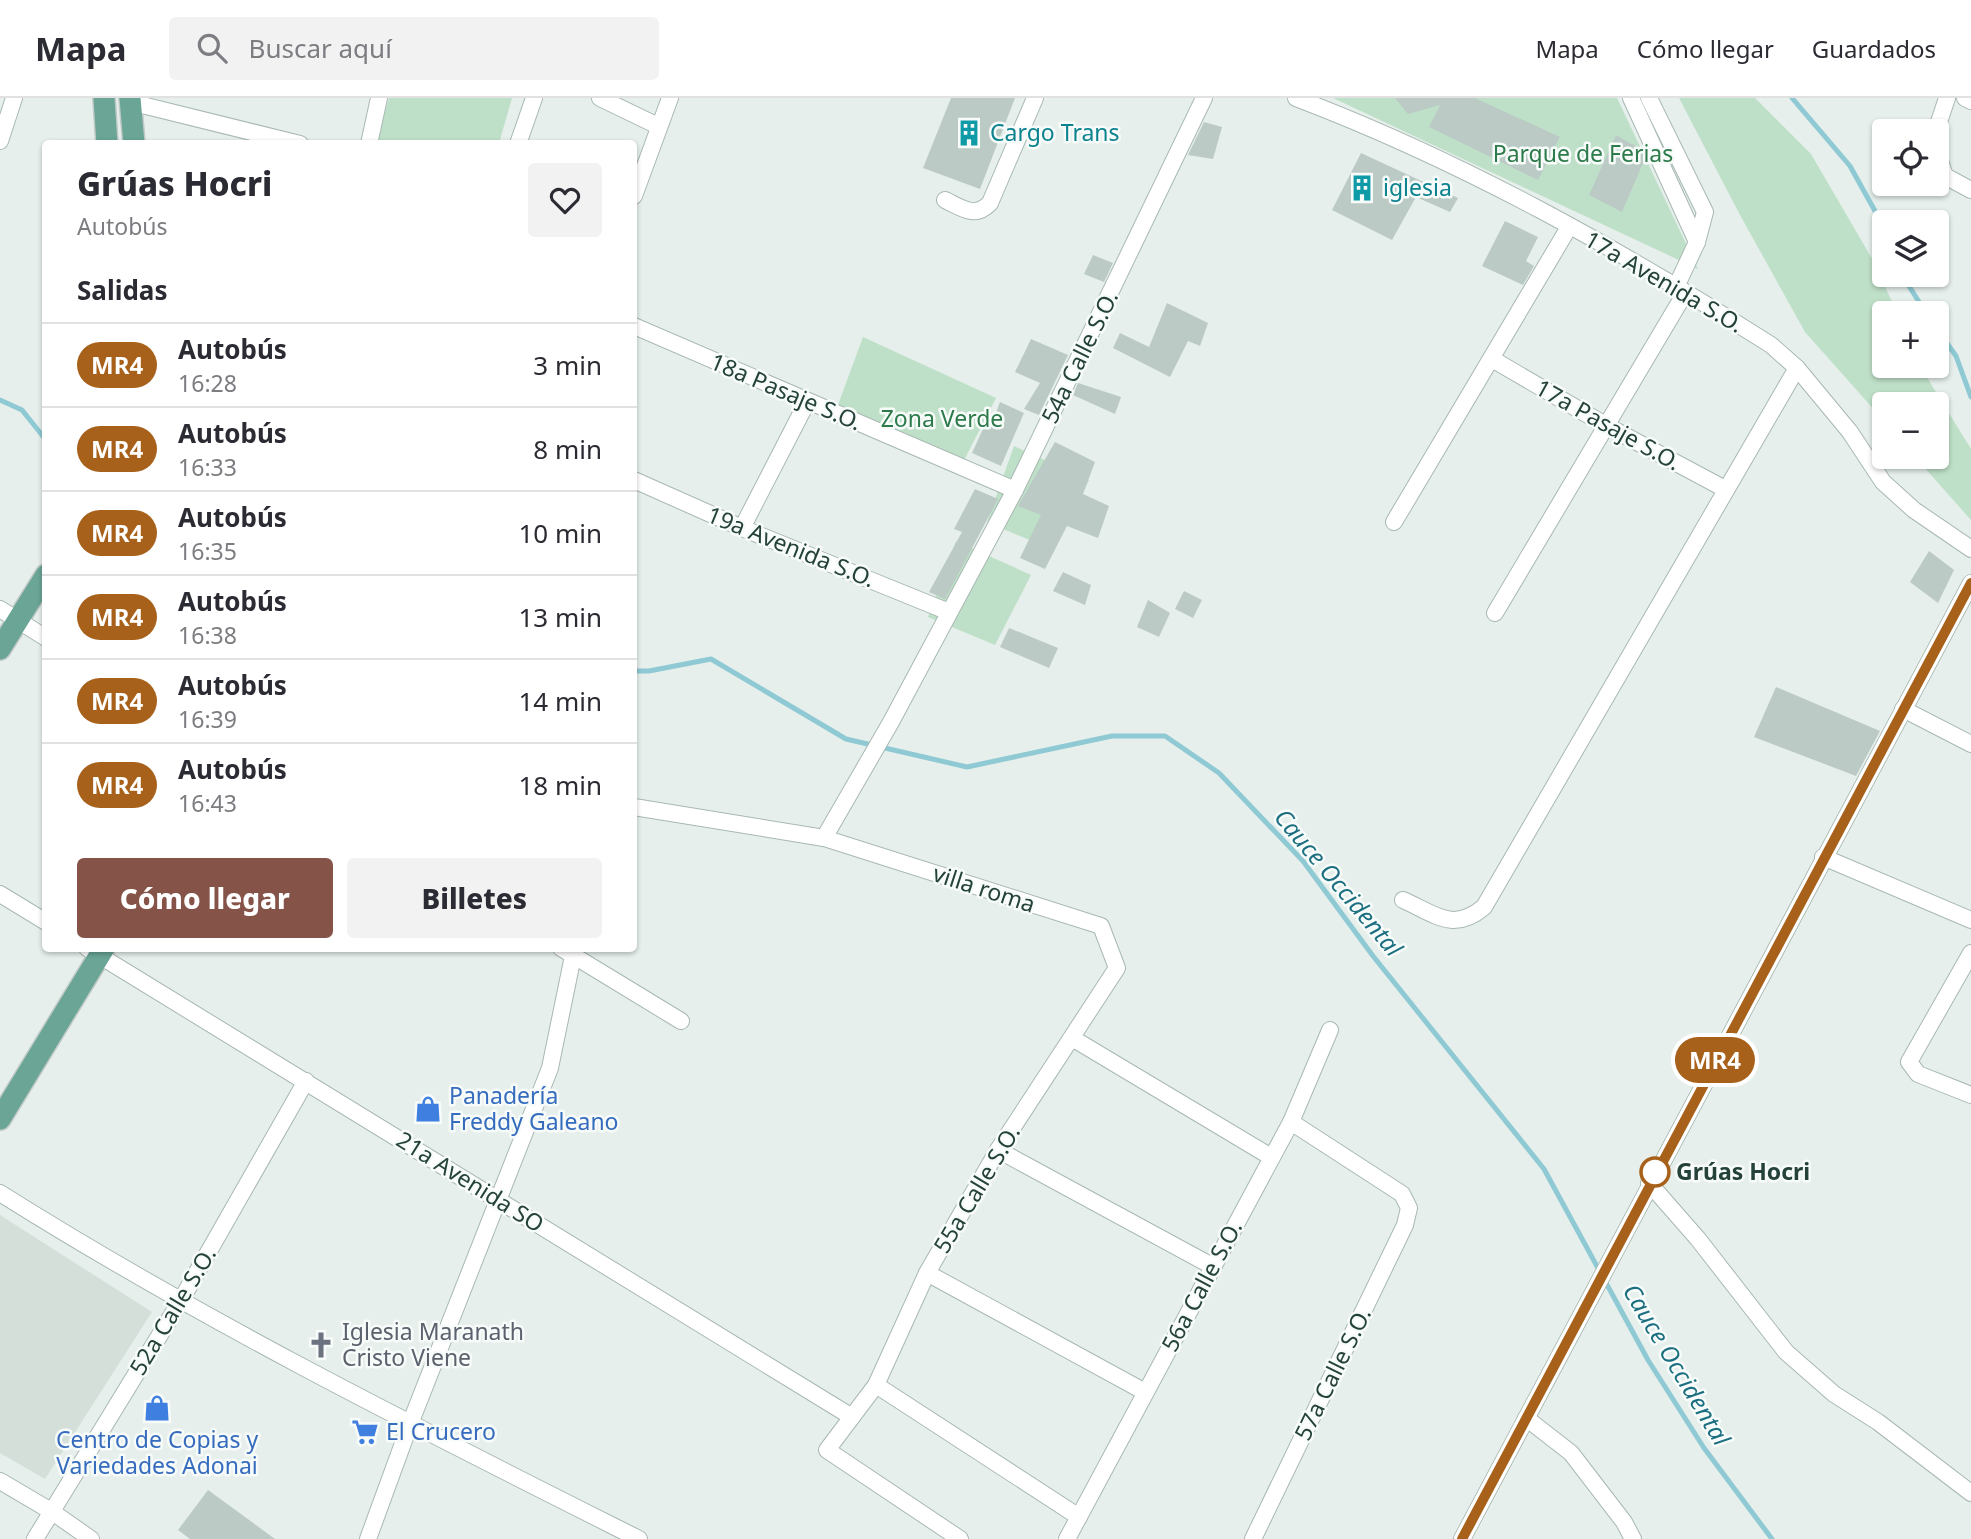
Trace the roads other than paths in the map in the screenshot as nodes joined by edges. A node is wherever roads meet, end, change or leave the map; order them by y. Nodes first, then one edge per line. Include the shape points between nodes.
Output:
1 (13, 98) edge
2 (104, 98) edge
3 (379, 98) edge
4 (534, 98) edge
5 (600, 98) edge
6 (670, 98) edge
7 (1035, 98) edge
8 (1204, 98) edge
9 (1296, 98) edge
10 (1631, 98) edge
11 (1649, 98) edge
12 (1947, 98) edge
13 (1965, 98) edge
14 (130, 100) edge
15 (1971, 101) edge
16 (1940, 119) edge
17 (657, 126) junction
18 (250, 138) edge
19 (107, 140) edge
20 (134, 140) edge
21 (370, 140) edge
22 (519, 140) edge
23 (0, 141) edge
24 (1949, 178) edge
25 (637, 187) edge
26 (1971, 190) edge
27 (945, 200) dead end
28 (1569, 227) junction
29 (1697, 242) junction
30 (1680, 290) junction
31 (637, 327) edge
32 (1492, 359) junction
33 (1797, 368) junction
34 (807, 401) junction
35 (1607, 426) junction
36 (637, 481) edge
37 (1725, 489) junction
38 (1015, 490) junction
39 (1394, 522) dead end
40 (742, 528) junction
41 (1971, 548) edge
42 (42, 582) edge
43 (1971, 583) edge
44 (0, 609) edge
45 (949, 612) junction
46 (1495, 613) dead end
47 (18, 621) junction
48 (42, 636) edge
49 (0, 649) edge
50 (1903, 709) junction
51 (1971, 744) edge
52 (637, 807) edge
53 (824, 838) junction
54 (1824, 858) junction
55 (0, 894) edge
56 (1403, 900) dead end
57 (42, 920) edge
58 (1971, 920) edge
59 (96, 952) edge
60 (99, 952) edge
61 (567, 952) edge
62 (1971, 953) edge
63 (1117, 968) joint
64 (681, 1021) dead end
65 (1330, 1030) dead end
66 (1072, 1038) junction
67 (306, 1080) junction
68 (1971, 1095) edge
69 (0, 1119) edge
70 (1291, 1122) junction
71 (998, 1150) junction
72 (1270, 1157) junction
73 (1649, 1183) junction
74 (0, 1193) edge
75 (499, 1199) junction
76 (1212, 1266) junction
77 (927, 1273) junction
78 (180, 1302) junction
79 (876, 1385) junction
80 (1145, 1392) junction
81 (852, 1417) junction
82 (1526, 1418) junction
83 (410, 1424) junction
84 (0, 1482) edge
85 (1971, 1493) edge
86 (51, 1511) junction
87 (1079, 1517) junction
88 (35, 1539) edge
89 (91, 1539) edge
90 (368, 1539) edge
91 (639, 1539) edge
92 (960, 1539) edge
93 (1067, 1539) edge
94 (1252, 1539) edge
95 (1462, 1539) edge
96 (1633, 1539) edge

1 - 23 street
2 - 19 main road
3 - 21 street
4 - 22 street
5 - 17 street
6 - 17 street
7 - 27 street via 983,211 973,213
8 - 38 street, 54a Calle S.O.
9 - 28 street, 17a Avenida S.O. via 1438,159
10 - 29 street
11 - 29 street via 1702,200 1705,212
12 - 16 street
13 - 15 street
14 - 18 street
14 - 20 main road
17 - 25 street
24 - 26 street
28 - 30 street, 17a Avenida S.O.
28 - 32 street
29 - 30 street
30 - 33 street, 17a Avenida S.O. via 1771,345
30 - 35 street
31 - 34 street, 18a Pasaje S.O.
32 - 35 street, 17a Pasaje S.O.
32 - 39 street
33 - 37 street
33 - 41 street, 17a Avenida S.O. via 1850,432 1883,482 1914,510
34 - 38 street, 18a Pasaje S.O.
34 - 40 street
35 - 37 street, 17a Pasaje S.O.
35 - 46 street
36 - 40 street, 19a Avenida S.O.
37 - 56 street via 1484,908 1469,920 1450,921
38 - 45 street, 54a Calle S.O.
40 - 45 street, 19a Avenida S.O.
42 - 47 main road
43 - 50 street
44 - 47 street
45 - 53 street
47 - 48 street
47 - 49 main road
50 - 51 street
50 - 54 street
52 - 53 street, villa roma
53 - 63 street, villa roma via 1101,926
54 - 58 street
54 - 73 street
55 - 57 street
59 - 69 main road
60 - 67 street, 21a Avenida SO
61 - 64 street
61 - 75 street via 550,1068
62 - 68 street via 1909,1062 1918,1074
63 - 66 street, 55a Calle S.O.
65 - 70 street, 56a Calle S.O.
66 - 71 street, 55a Calle S.O.
66 - 72 street
67 - 75 street, 21a Avenida SO
67 - 78 street, 52a Calle S.O.
70 - 72 street, 56a Calle S.O.
70 - 94 street, 57a Calle S.O. via 1402,1194 1409,1208 1405,1225
71 - 76 street
71 - 77 street, 55a Calle S.O.
72 - 76 street, 56a Calle S.O.
73 - 82 street
73 - 85 street via 1699,1239 1786,1352 1834,1394
74 - 78 street
75 - 81 street, 21a Avenida SO
75 - 83 street
76 - 80 street, 56a Calle S.O.
77 - 79 street, 55a Calle S.O.
77 - 80 street
78 - 83 street
78 - 86 street, 52a Calle S.O.
79 - 81 street, 55a Calle S.O.
79 - 87 street
80 - 87 street, 56a Calle S.O.
81 - 92 street, 55a Calle S.O. via 827,1450
82 - 95 street
82 - 96 street via 1571,1452
83 - 90 street
83 - 91 street
84 - 86 street
86 - 88 street, 52a Calle S.O.
86 - 89 street
87 - 93 street, 56a Calle S.O.

